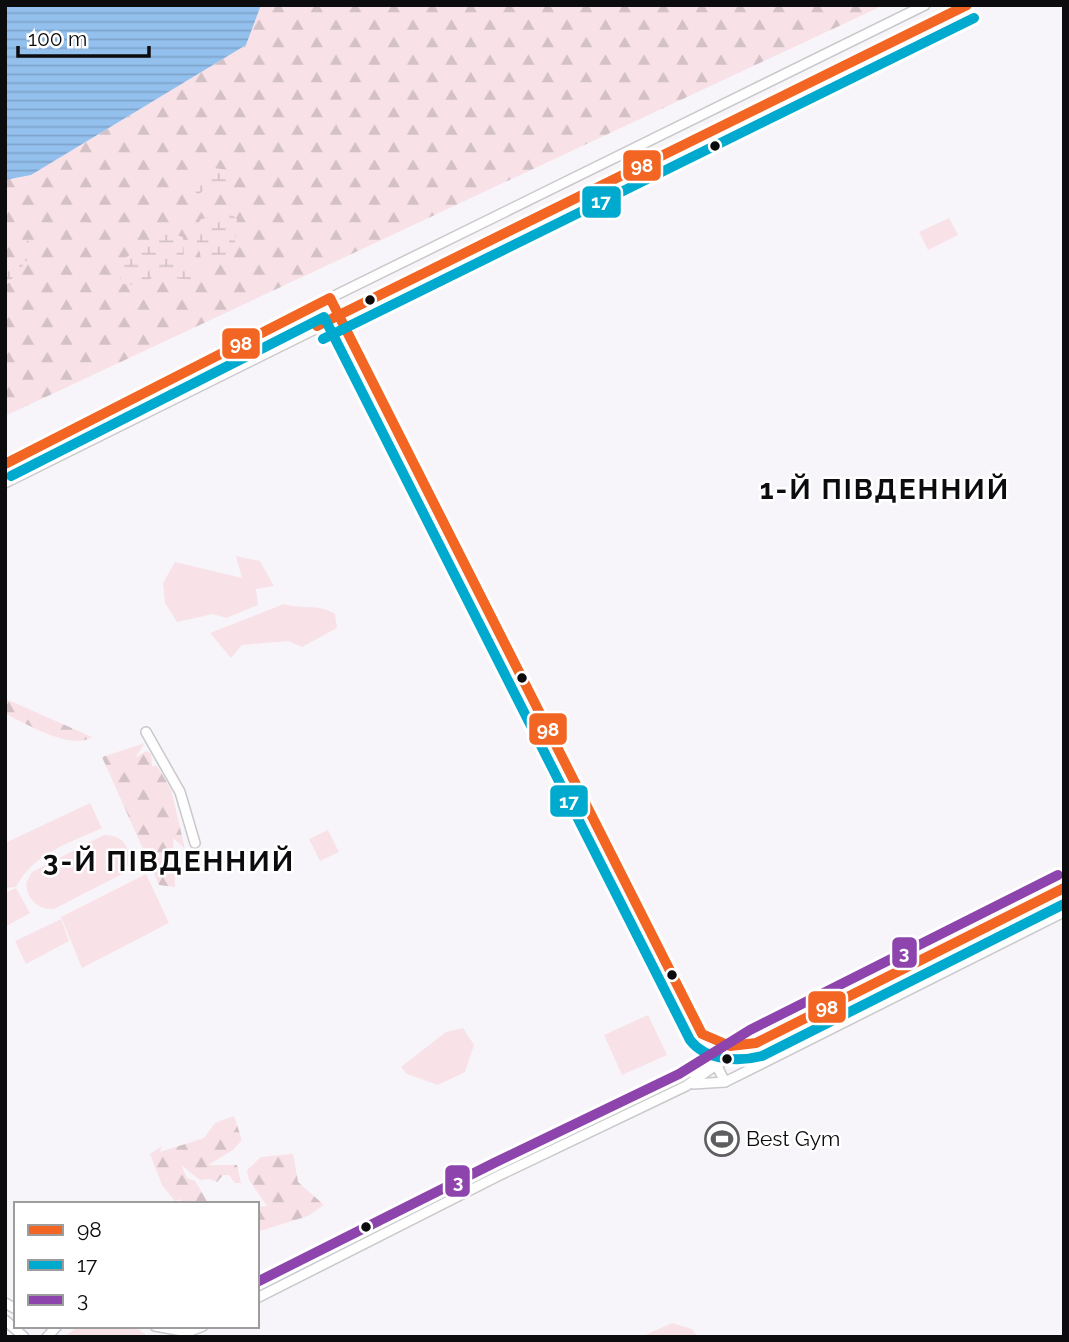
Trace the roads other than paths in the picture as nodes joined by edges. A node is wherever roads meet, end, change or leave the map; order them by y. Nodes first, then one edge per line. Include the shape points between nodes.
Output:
1 (925, 5) edge
2 (968, 5) edge
3 (330, 298) junction
4 (339, 315) junction
5 (5, 464) edge
6 (5, 483) edge
7 (146, 732) dead end
8 (195, 844) dead end
9 (1064, 888) edge
10 (1064, 912) edge
11 (702, 1034) junction
12 (756, 1043) junction
13 (716, 1065) junction
14 (725, 1082) junction
15 (691, 1084) junction
16 (259, 1297) edge
17 (5, 1320) edge
18 (166, 1328) edge
19 (199, 1330) edge
20 (24, 1337) edge

1 - 3 street
2 - 4 street
3 - 4 street
3 - 5 street
4 - 6 street
4 - 11 street
7 - 8 street via 180,792
9 - 12 street
10 - 14 street
11 - 12 street via 730,1046
11 - 13 street
11 - 15 street via 702,1060
12 - 13 street
13 - 14 street
13 - 15 street
14 - 15 street
15 - 16 street
17 - 20 street
18 - 19 street

